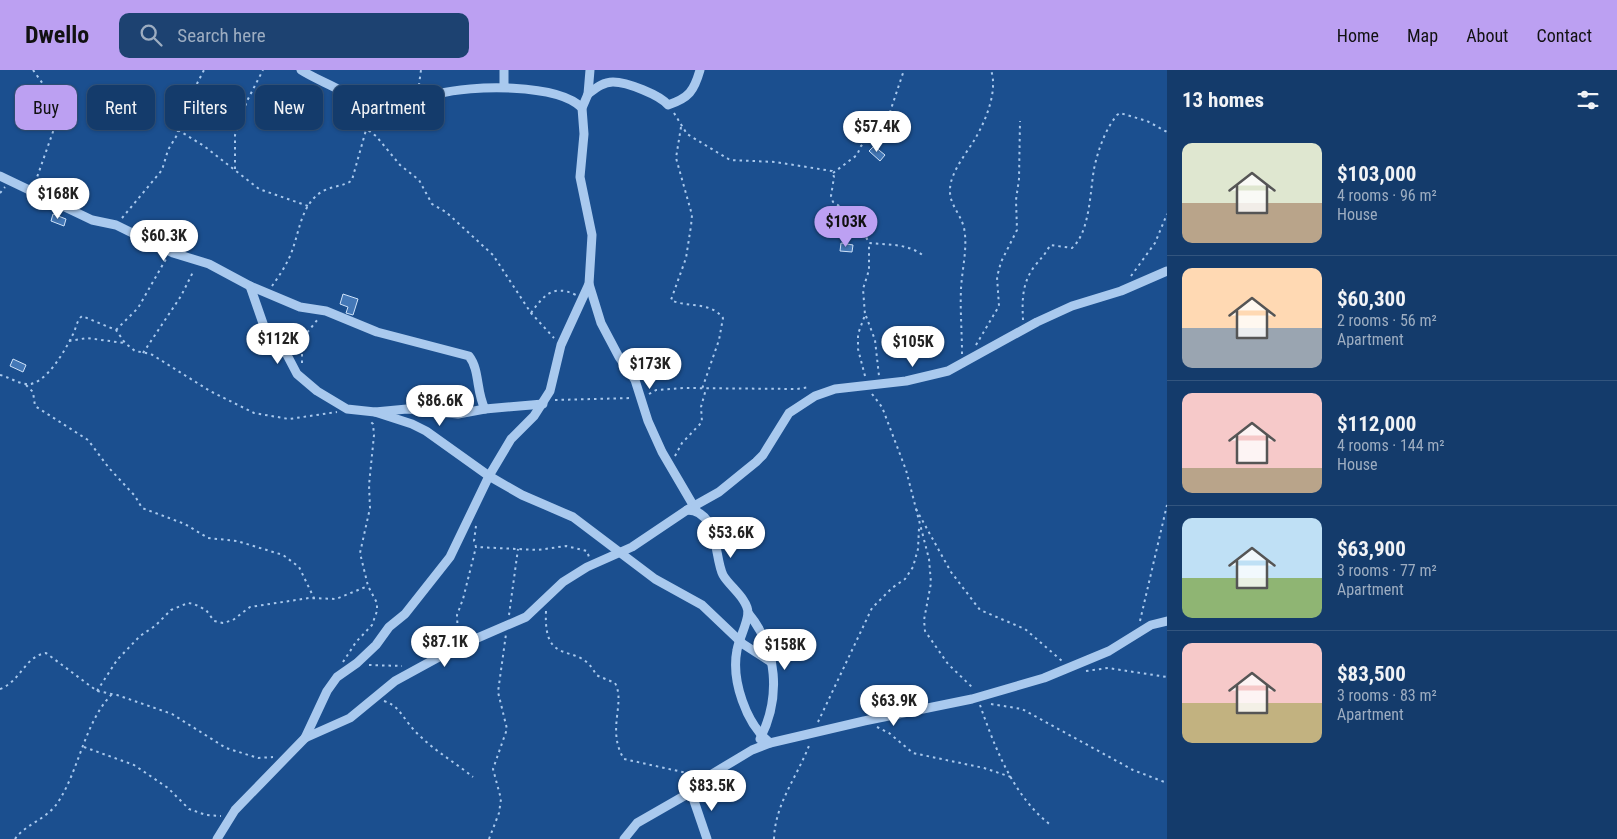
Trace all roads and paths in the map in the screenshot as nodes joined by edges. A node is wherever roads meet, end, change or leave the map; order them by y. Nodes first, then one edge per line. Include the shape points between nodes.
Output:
1 (33, 70) edge
2 (204, 70) edge
3 (262, 70) edge
4 (301, 70) edge
5 (421, 70) edge
6 (504, 70) edge
7 (590, 70) edge
8 (700, 70) edge
9 (904, 70) edge
10 (991, 70) edge
11 (196, 85) edge
12 (418, 85) edge
13 (333, 86) edge
14 (504, 87) junction
15 (444, 93) edge
16 (588, 94) junction
17 (668, 105) junction
18 (582, 108) junction
19 (1020, 121) dead end
20 (681, 127) junction
21 (178, 130) joint
22 (366, 130) joint
23 (1167, 132) edge
24 (235, 170) junction
25 (833, 173) junction
26 (0, 176) edge
27 (32, 190) junction
28 (308, 206) junction
29 (1167, 214) edge
30 (116, 226) junction
31 (869, 243) junction
32 (170, 251) junction
33 (925, 258) dead end
34 (195, 260) junction
35 (1167, 271) edge
36 (589, 284) junction
37 (250, 286) junction
38 (1121, 290) junction
39 (268, 292) junction
40 (584, 298) junction
41 (326, 311) junction
42 (531, 313) junction
43 (865, 315) junction
44 (116, 330) junction
45 (1023, 330) junction
46 (69, 341) junction
47 (125, 343) junction
48 (561, 345) junction
49 (975, 347) dead end
50 (143, 353) junction
51 (962, 364) junction
52 (303, 366) dead end
53 (0, 375) edge
54 (26, 384) junction
55 (880, 384) junction
56 (813, 387) dead end
57 (867, 387) junction
58 (706, 389) junction
59 (702, 390) junction
60 (639, 397) junction
61 (543, 403) junction
62 (484, 408) junction
63 (346, 409) junction
64 (364, 412) junction
65 (375, 412) junction
66 (672, 468) junction
67 (489, 476) junction
68 (1167, 505) edge
69 (915, 507) junction
70 (690, 508) junction
71 (472, 511) junction
72 (919, 525) junction
73 (476, 546) junction
74 (518, 549) junction
75 (618, 551) junction
76 (587, 567) junction
77 (368, 586) junction
78 (548, 596) junction
79 (314, 598) junction
80 (748, 613) junction
81 (1167, 621) edge
82 (507, 627) junction
83 (1135, 635) junction
84 (739, 641) junction
85 (459, 646) junction
86 (343, 662) dead end
87 (772, 662) junction
88 (357, 663) junction
89 (405, 666) dead end
90 (1073, 668) junction
91 (1167, 677) edge
92 (0, 689) edge
93 (97, 691) junction
94 (112, 694) junction
95 (978, 696) junction
96 (374, 700) junction
97 (864, 721) junction
98 (813, 733) junction
99 (762, 736) junction
100 (305, 738) junction
101 (770, 743) junction
102 (84, 746) junction
103 (752, 750) junction
104 (290, 752) junction
105 (473, 777) dead end
106 (707, 778) junction
107 (1013, 778) junction
108 (1167, 783) edge
109 (690, 792) junction
110 (229, 819) junction
111 (1052, 826) dead end
112 (15, 839) edge
113 (217, 839) edge
114 (489, 839) edge
115 (624, 839) edge
116 (707, 839) edge
117 (774, 839) edge

1 - 27 path via 62,109
2 - 11 path
3 - 24 path via 235,135
4 - 13 street
5 - 12 path
6 - 14 street
7 - 16 street
8 - 17 street via 690,94
9 - 25 path via 889,115 881,128 856,155
10 - 51 path via 994,81 991,100 976,137 950,185 955,212 965,231 961,290
14 - 15 street via 459,89
14 - 18 street via 554,96
16 - 17 street via 606,84 625,84 641,89
16 - 18 street
17 - 20 path
18 - 36 street via 585,122 580,177 592,235
19 - 49 path via 1017,230 997,277 999,306
20 - 25 path via 691,137 730,160 784,163 826,169
20 - 59 path via 676,158 692,215 686,258 671,300 710,309 723,320
21 - 24 path
21 - 30 path via 158,176
22 - 28 path via 352,180 348,184 329,187 314,197
22 - 42 path via 419,180 432,204 446,212 497,260
23 - 45 path via 1147,121 1120,114 1113,120 1097,157 1080,240 1072,248 1050,245 1028,275 1022,296
24 - 28 path via 268,194
25 - 31 path via 833,202 856,217
26 - 27 street
27 - 30 street via 42,198 92,220
28 - 39 path via 293,249
29 - 38 path via 1155,242
30 - 32 street
31 - 33 path via 882,242 914,249
31 - 43 path via 869,270 863,289
32 - 34 street
32 - 44 path via 138,308
34 - 37 street
34 - 50 path via 181,296
35 - 38 street
36 - 40 street
36 - 60 street via 601,323 618,357 635,380
37 - 39 street
37 - 63 street via 266,332 286,353 296,374
38 - 45 street via 1072,306
39 - 41 street via 300,307
40 - 42 path via 565,290 557,291 546,295
40 - 48 street
41 - 52 path via 302,339 300,357
41 - 62 street via 377,332 469,356
42 - 48 path
43 - 55 path via 875,340
43 - 57 path via 858,348
44 - 46 path via 82,316
44 - 47 path
45 - 51 street
46 - 47 path via 88,338
46 - 54 path via 45,377 38,383
47 - 50 path
48 - 61 street via 550,391
50 - 63 path via 151,354 254,413 299,418
51 - 55 street via 939,374
53 - 54 path
54 - 79 path via 33,392 35,406 88,440 142,508 186,524 208,538 237,541 283,555 299,567
55 - 57 street
56 - 58 path
57 - 69 path via 882,407 891,429
57 - 70 street via 835,389 799,405 781,422 756,462 719,492
58 - 59 path
58 - 66 path via 700,407 702,422 682,443
59 - 60 path via 664,389
60 - 61 path via 569,398
60 - 66 street
61 - 62 street
61 - 67 street via 511,440
62 - 65 street via 458,414 408,409
63 - 64 street
64 - 65 street
64 - 77 path via 373,424 374,435 370,514 360,546
65 - 67 street via 426,431
66 - 70 street
67 - 71 street
67 - 75 street via 522,495 573,517
68 - 83 path via 1145,607
69 - 72 path
69 - 90 path via 951,572 980,610 1025,629
70 - 75 street via 632,547
70 - 80 street via 711,529 724,576
71 - 73 path via 476,523
71 - 88 street via 450,557 406,614
72 - 95 path via 931,572 925,631 943,658
72 - 98 path via 913,567 905,579 872,608
73 - 74 path
73 - 85 path via 456,615
74 - 76 path via 547,550 566,546 583,550 589,554
74 - 82 path
75 - 76 street
75 - 84 street via 655,579 702,605
76 - 78 street
77 - 79 path via 336,599
77 - 86 path via 377,603 376,617
78 - 82 street via 526,617
78 - 106 path via 548,640 555,648 580,657 596,675 615,683 619,689 614,731 624,759
79 - 93 path via 250,607 233,620 223,623 214,621 206,610 194,604 178,606 140,636 117,660
80 - 84 street
80 - 87 street via 759,626
81 - 83 street via 1151,625
82 - 85 street
82 - 114 path via 498,692 507,728 493,769 501,799
83 - 90 street
84 - 87 street
84 - 99 street via 736,666 739,683 749,720
85 - 96 street via 395,681
87 - 99 street via 774,697
88 - 89 path via 376,667
88 - 100 street via 336,677
90 - 91 path via 1086,671 1108,668
90 - 95 street
92 - 93 path via 12,683 32,659 46,653
93 - 94 path
94 - 102 path via 97,711
94 - 104 path via 172,714 234,750 266,758
95 - 97 street
96 - 100 street via 350,718
96 - 105 path via 397,707 410,726
97 - 98 street
97 - 107 path via 889,733 913,753 984,768
98 - 101 street
98 - 117 path via 801,767 781,801
99 - 101 street
99 - 103 street
100 - 104 street
101 - 103 street
102 - 110 path via 134,765 168,788 189,809
102 - 112 path via 60,800 46,816
103 - 106 street
104 - 110 street
106 - 109 street
107 - 108 path via 995,747 980,702 1022,709 1133,770
107 - 111 path via 1035,813
109 - 115 street via 637,823
109 - 116 street
110 - 113 street

